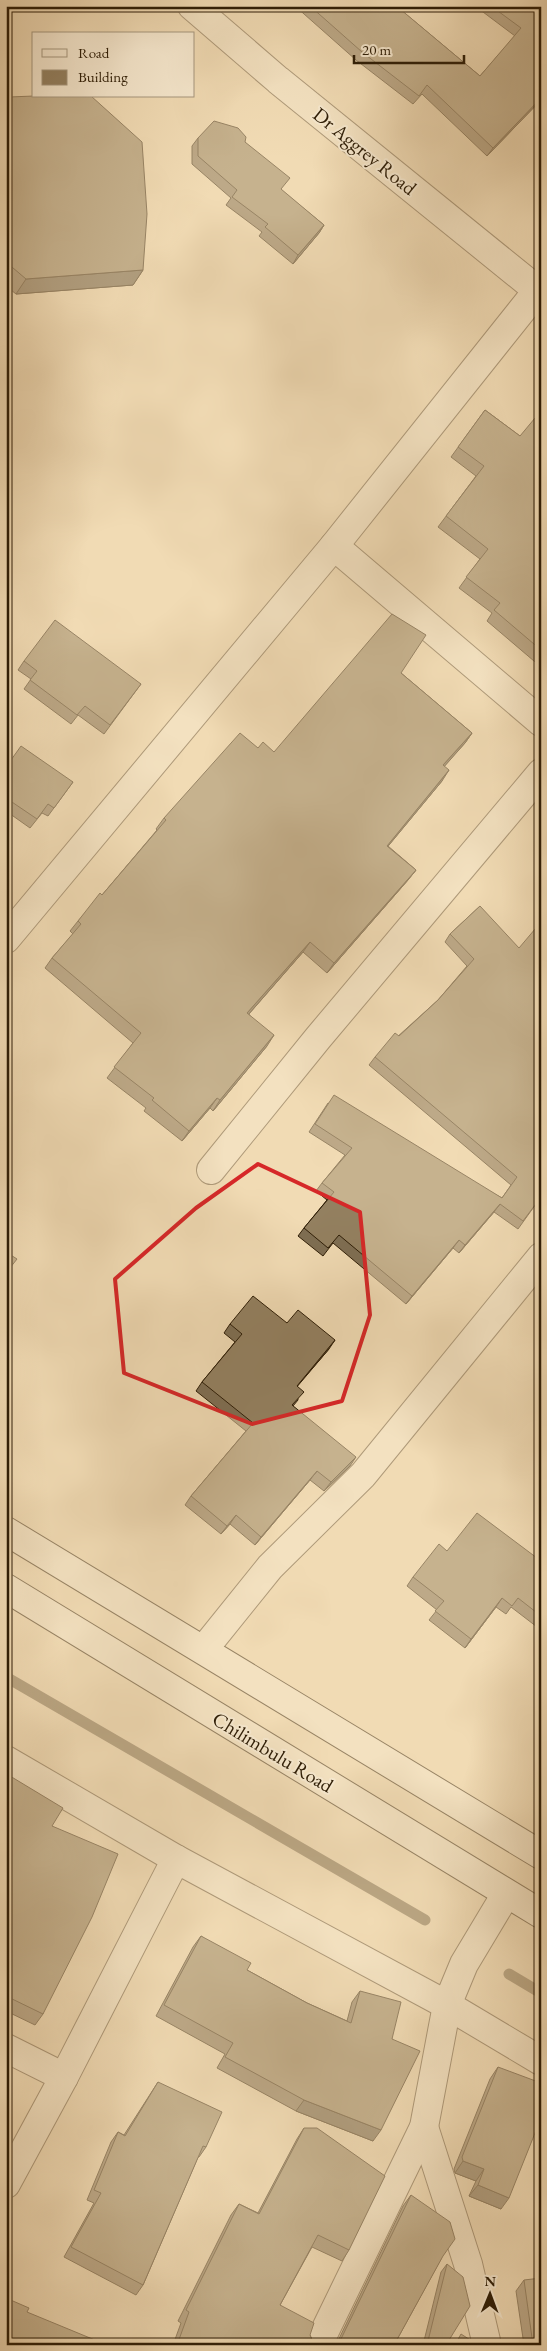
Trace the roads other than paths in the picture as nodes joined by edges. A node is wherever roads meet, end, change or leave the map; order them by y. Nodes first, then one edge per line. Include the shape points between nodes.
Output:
1 (192, 6) edge
2 (539, 291) edge
3 (334, 546) junction
4 (541, 722) edge
5 (541, 773) edge
6 (6, 939) edge
7 (211, 1170) dead end
8 (541, 1257) edge
9 (6, 1530) edge
10 (6, 1588) edge
11 (204, 1649) junction
12 (6, 1760) edge
13 (541, 1855) edge
14 (176, 1859) junction
15 (506, 1894) junction
16 (541, 1914) edge
17 (447, 2005) junction
18 (6, 2048) edge
19 (541, 2060) edge
20 (64, 2077) junction
21 (424, 2127) junction
22 (6, 2184) edge
23 (318, 2345) edge
24 (487, 2345) edge

1 - 2 street, Dr Aggrey Road via 278,80
2 - 3 street
3 - 4 street
3 - 6 street
5 - 7 street
8 - 11 street via 363,1475 270,1567
9 - 11 street
10 - 15 street, Chilimbulu Road
11 - 13 street
12 - 14 street
14 - 17 street
14 - 20 street
15 - 16 street, Chilimbulu Road
15 - 17 street via 464,1964
17 - 19 street
17 - 21 street
18 - 20 street
20 - 22 street
21 - 23 street
21 - 24 street via 468,2264

